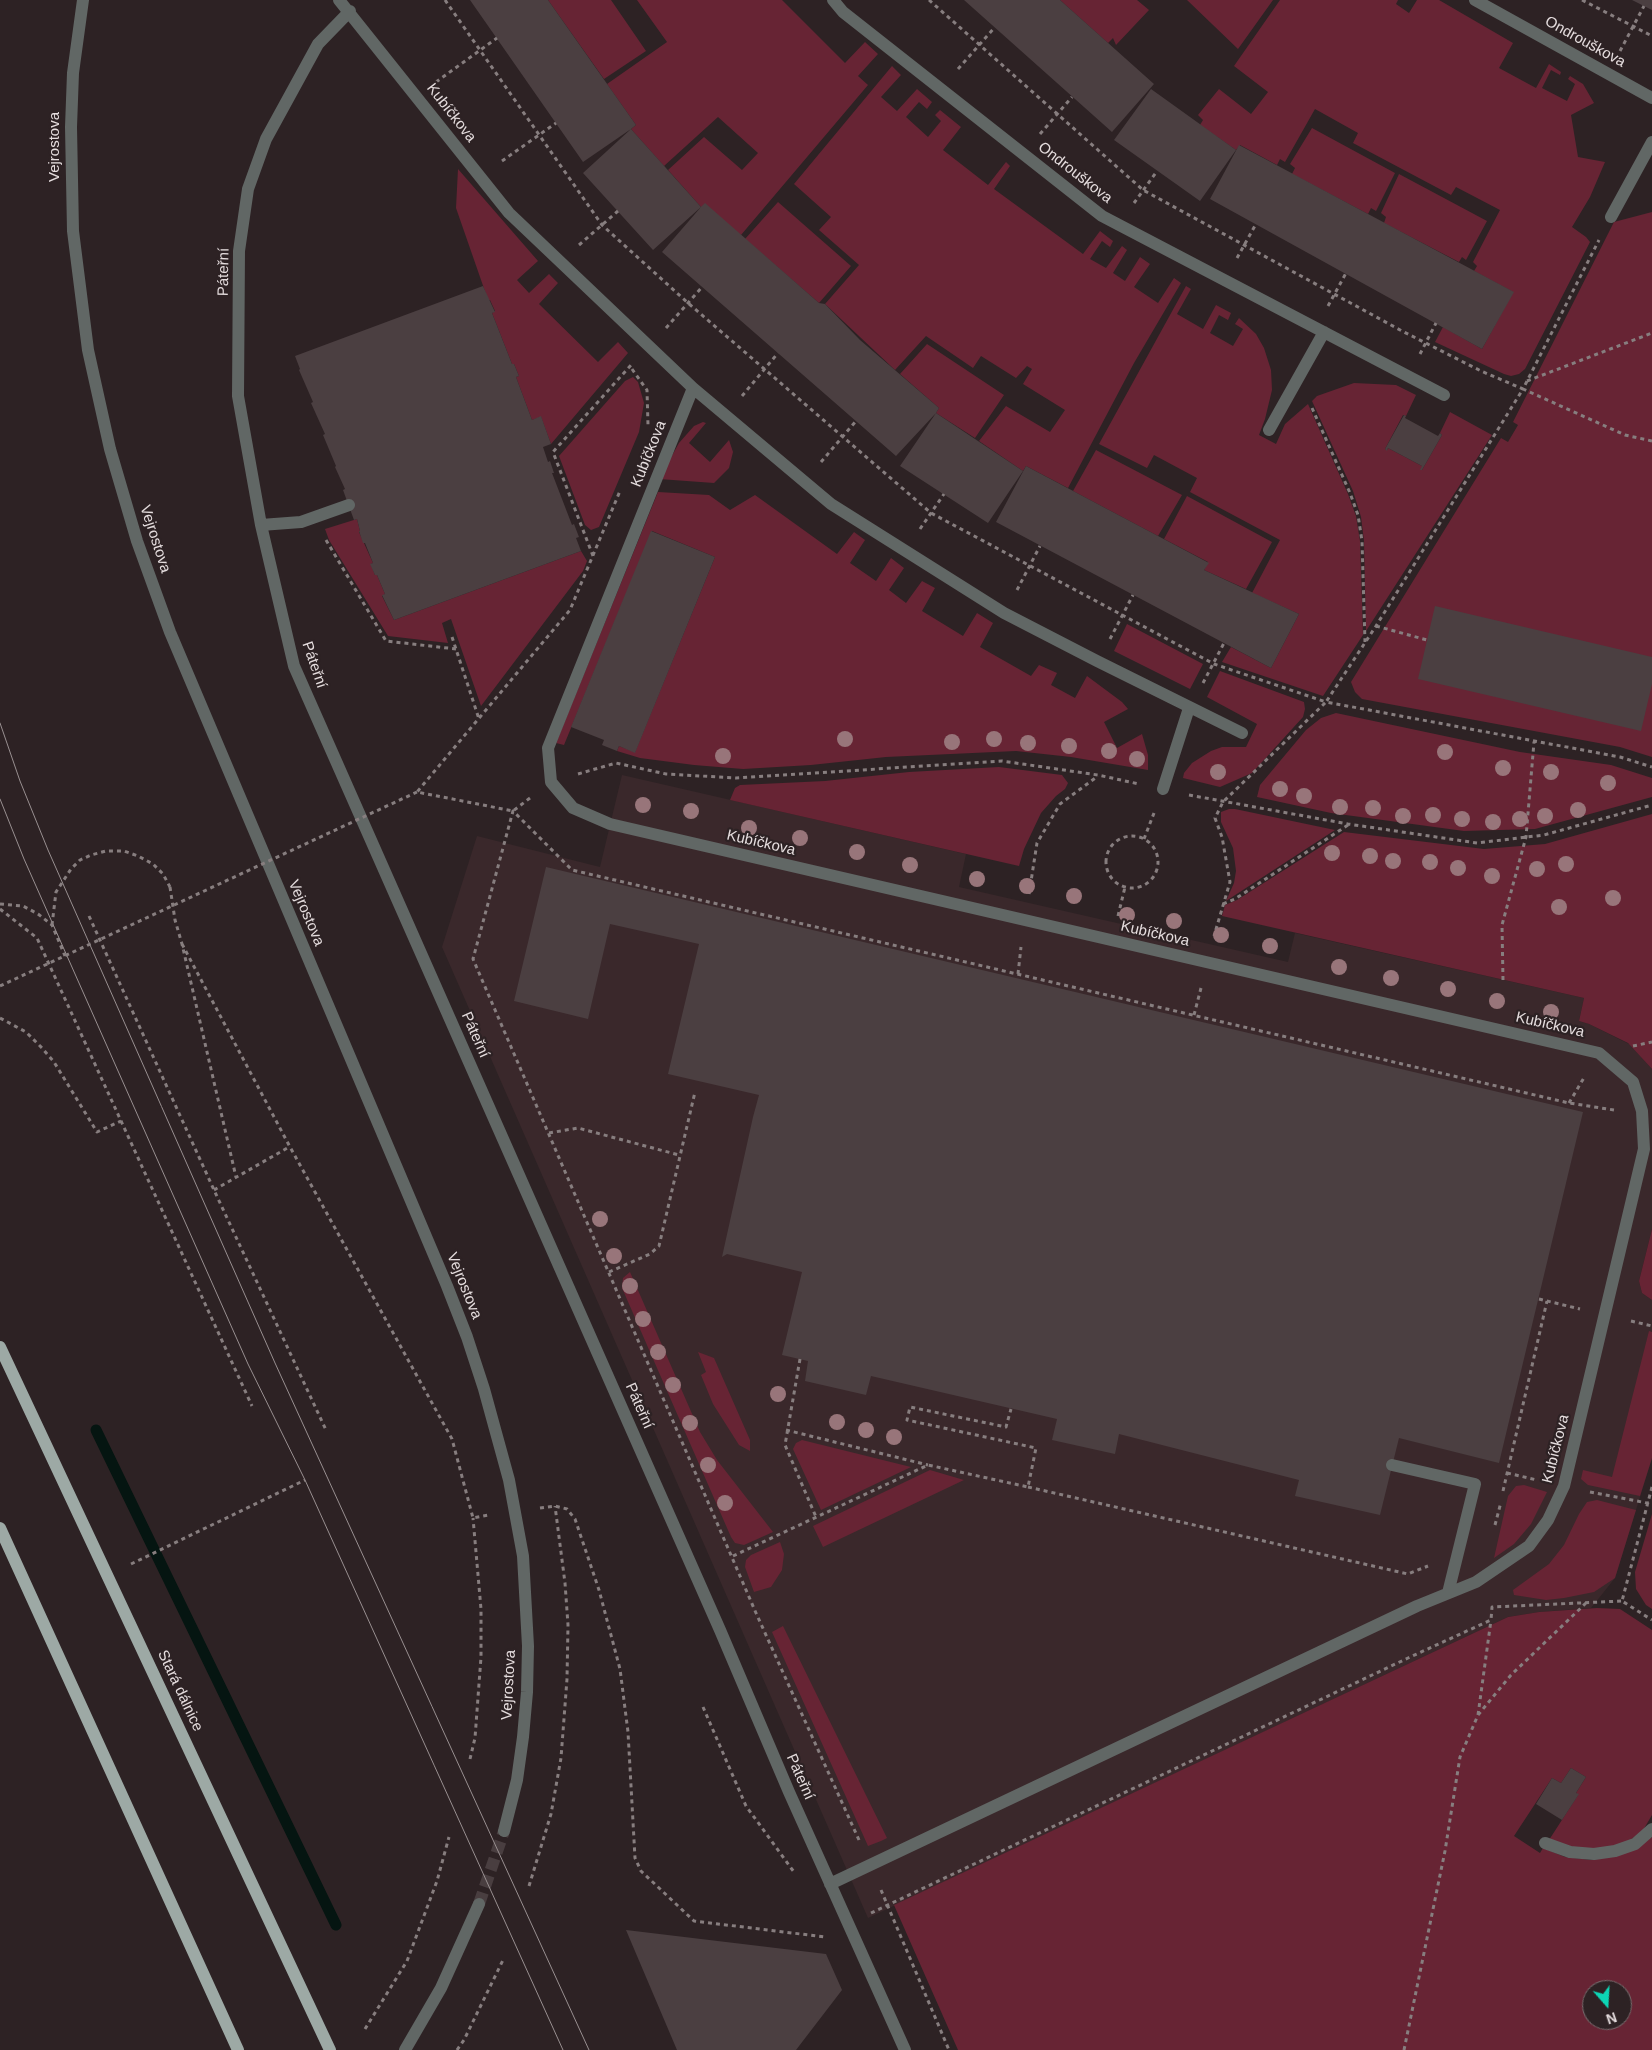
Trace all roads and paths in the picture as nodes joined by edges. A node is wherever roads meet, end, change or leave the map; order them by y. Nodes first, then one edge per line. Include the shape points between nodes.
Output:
1 (82, 0) edge
2 (339, 0) edge
3 (445, 0) edge
4 (833, 0) edge
5 (929, 0) edge
6 (1476, 0) edge
7 (1582, 0) edge
8 (1644, 6) dead end
9 (350, 11) junction
10 (995, 27) dead end
11 (1633, 27) junction
12 (1652, 36) edge
13 (497, 38) dead end
14 (979, 44) junction
15 (480, 50) junction
16 (1608, 74) junction
17 (941, 89) junction
18 (417, 96) junction
19 (1072, 97) dead end
20 (1652, 98) edge
21 (1058, 114) junction
22 (556, 123) dead end
23 (539, 135) junction
24 (1652, 142) edge
25 (1023, 153) junction
26 (1157, 171) dead end
27 (480, 176) junction
28 (1143, 190) junction
29 (618, 211) dead end
30 (1612, 217) joint
31 (1118, 224) junction
32 (1256, 224) dead end
33 (602, 225) junction
34 (1244, 246) junction
35 (559, 261) junction
36 (1346, 274) dead end
37 (1224, 280) junction
38 (702, 287) dead end
39 (1334, 295) junction
40 (688, 303) junction
41 (1436, 323) dead end
42 (668, 325) dead end
43 (1320, 330) junction
44 (1652, 333) edge
45 (1425, 344) junction
46 (778, 353) dead end
47 (764, 370) junction
48 (1298, 377) junction
49 (1409, 377) junction
50 (1527, 381) junction
51 (693, 388) junction
52 (1523, 389) junction
53 (1444, 395) dead end
54 (725, 415) junction
55 (856, 421) dead end
56 (1269, 430) dead end
57 (644, 433) dead end
58 (842, 437) junction
59 (1652, 441) edge
60 (804, 482) junction
61 (622, 486) dead end
62 (944, 494) dead end
63 (349, 505) dead end
64 (930, 513) junction
65 (261, 525) junction
66 (327, 544) dead end
67 (1040, 546) dead end
68 (905, 550) junction
69 (593, 556) junction
70 (1030, 566) junction
71 (1134, 595) dead end
72 (1004, 613) junction
73 (1123, 615) junction
74 (1376, 626) junction
75 (452, 637) dead end
76 (1427, 640) dead end
77 (1365, 642) junction
78 (1224, 643) dead end
79 (456, 649) junction
80 (1097, 661) junction
81 (1214, 664) junction
82 (1326, 702) junction
83 (1189, 708) junction
84 (479, 719) junction
85 (1242, 733) dead end
86 (1534, 741) junction
87 (1652, 767) edge
88 (1098, 775) junction
89 (551, 782) junction
90 (1162, 789) junction
91 (417, 792) junction
92 (1223, 802) junction
93 (1652, 805) edge
94 (513, 811) junction
95 (1348, 824) junction
96 (1526, 838) junction
97 (1151, 844) joint
98 (0, 904) edge
99 (1223, 904) junction
100 (0, 908) edge
101 (89, 916) dead end
102 (1024, 920) junction
103 (52, 925) junction
104 (182, 944) junction
105 (65, 956) junction
106 (1207, 962) junction
107 (1018, 974) junction
108 (1503, 980) dead end
109 (0, 986) edge
110 (1194, 1015) junction
111 (0, 1018) edge
112 (695, 1092) dead end
113 (1642, 1111) junction
114 (121, 1121) junction
115 (548, 1133) junction
116 (290, 1147) junction
117 (679, 1155) junction
118 (236, 1177) junction
119 (214, 1190) junction
120 (609, 1272) junction
121 (1547, 1301) dead end
122 (0, 1347) edge
123 (800, 1359) dead end
124 (252, 1406) dead end
125 (1011, 1409) dead end
126 (326, 1430) dead end
127 (786, 1430) junction
128 (928, 1465) junction
129 (1392, 1465) dead end
130 (305, 1480) dead end
131 (1028, 1487) junction
132 (1652, 1487) edge
133 (1652, 1502) edge
134 (1647, 1504) junction
135 (555, 1506) junction
136 (516, 1510) junction
137 (474, 1518) junction
138 (816, 1518) junction
139 (0, 1528) edge
140 (1492, 1533) dead end
141 (732, 1556) junction
142 (1377, 1567) dead end
143 (108, 1575) junction
144 (1448, 1593) junction
145 (1622, 1601) junction
146 (1587, 1602) junction
147 (1491, 1620) junction
148 (1652, 1620) edge
149 (703, 1707) dead end
150 (1478, 1715) junction
151 (470, 1759) dead end
152 (1652, 1829) edge
153 (504, 1831) tunnel mouth
154 (449, 1838) dead end
155 (1545, 1843) dead end
156 (871, 1866) junction
157 (799, 1879) dead end
158 (830, 1884) junction
159 (530, 1886) dead end
160 (479, 1904) tunnel mouth
161 (887, 1905) junction
162 (849, 1926) junction
163 (822, 1928) dead end
164 (826, 1937) junction
165 (830, 1945) dead end
166 (504, 1958) dead end
167 (365, 2030) dead end
168 (238, 2050) edge
169 (330, 2050) edge
170 (405, 2050) edge
171 (457, 2050) edge
172 (905, 2050) edge
173 (949, 2050) edge
174 (1404, 2050) edge

1 - 136 street, Vejrostova via 72,73 73,230 88,350 110,449 137,541 170,632 467,1337
2 - 9 street, Kubíčkova
3 - 15 path
4 - 17 street, Ondrouškova via 843,12
5 - 14 path
6 - 16 street, Ondrouškova
7 - 11 path
8 - 11 path
9 - 18 street, Kubíčkova
9 - 65 street, Páteřní via 318,44 266,139 248,189 239,251 238,396
10 - 14 path
11 - 12 path
11 - 16 path
13 - 15 path
14 - 17 path
14 - 21 path
15 - 18 path
15 - 23 path
16 - 20 street, Ondrouškova
17 - 25 street, Ondrouškova
18 - 27 street, Kubíčkova
19 - 21 path
21 - 25 path
21 - 28 path
22 - 23 path
23 - 27 path
23 - 33 path
24 - 30 street
25 - 31 street, Ondrouškova via 1102,216
26 - 28 path
27 - 35 street, Kubíčkova via 509,213
28 - 31 path
28 - 34 path
29 - 33 path
30 - 50 path
31 - 37 street, Ondrouškova
32 - 34 path
33 - 35 path
33 - 40 path
34 - 37 path
34 - 39 path
35 - 51 street, Kubíčkova
36 - 39 path
37 - 43 street, Ondrouškova
38 - 40 path
39 - 43 path
39 - 45 path
40 - 42 path
40 - 47 path
41 - 45 path
43 - 48 street
43 - 49 street, Ondrouškova
44 - 50 path
45 - 49 path
45 - 52 path
46 - 47 path
47 - 54 path
47 - 58 path
48 - 56 street
48 - 77 path via 1358,515 1362,541
49 - 53 street, Ondrouškova
50 - 52 path
51 - 54 street, Kubíčkova
51 - 89 street, Kubíčkova via 548,748
52 - 59 path via 1625,435
52 - 74 path
54 - 60 street, Kubíčkova
55 - 58 path
57 - 69 path via 648,424 647,390 630,366 553,452
58 - 60 path
58 - 64 path
60 - 68 street, Kubíčkova via 830,504
61 - 69 path
62 - 64 path
63 - 65 street via 301,522
64 - 68 path
64 - 70 path
65 - 158 street, Páteřní via 294,666
66 - 79 path via 386,641
67 - 70 path
68 - 72 street, Kubíčkova
69 - 84 path via 570,610
70 - 72 path
70 - 73 path
71 - 73 path
72 - 80 street, Kubíčkova
73 - 80 path
73 - 81 path
74 - 76 path
74 - 77 path
75 - 79 path
77 - 82 path
78 - 81 path
79 - 84 path
80 - 83 street, Kubíčkova
81 - 82 path
81 - 83 path
82 - 86 path
82 - 92 path
83 - 85 street, Kubíčkova
83 - 90 street
84 - 91 path
86 - 87 path
86 - 96 path
88 - 89 path via 1002,761 736,778 666,774 616,763
88 - 90 path
88 - 102 path via 1060,804 1037,843
89 - 94 path
89 - 102 street, Kubíčkova via 573,808 610,824
90 - 92 path
91 - 94 path
91 - 105 path, bridge
92 - 95 path
92 - 99 path via 1215,818 1230,882
93 - 96 path
94 - 107 path via 572,870
94 - 115 path via 473,959
95 - 96 path via 1477,842
95 - 99 path
96 - 108 path via 1502,925
97 - 97 path via 1136,836 1112,845 1106,861 1107,870 1117,884 1133,888 1149,882 1158,860
98 - 103 path via 23,906
99 - 106 path
100 - 114 path via 37,938
101 - 119 path
102 - 106 street, Kubíčkova
102 - 107 path
103 - 104 path, bridge via 56,892 80,860 106,851 124,851 152,864 163,874 170,887 174,920
103 - 105 path
104 - 116 path
104 - 118 path
105 - 109 path, bridge
106 - 110 path
106 - 113 street, Kubíčkova via 1599,1053 1633,1082
107 - 110 path
110 - 113 path via 1578,1105
111 - 114 path via 26,1032 42,1048 98,1132
112 - 117 path
113 - 144 street, Kubíčkova via 1644,1148 1562,1492 1548,1520 1529,1546 1476,1582
114 - 124 path
115 - 117 path via 578,1128
115 - 120 path
116 - 118 path
116 - 137 path via 452,1439
117 - 120 path via 659,1246 650,1254
118 - 119 path
119 - 126 path
120 - 141 path
121 - 140 path
122 - 143 main road, Stará dálnice
123 - 127 path
125 - 131 path via 1006,1427 910,1407 907,1420 1036,1448
127 - 128 path
127 - 138 path via 785,1445
128 - 131 path
128 - 138 path
129 - 144 street via 1475,1484
130 - 143 path
131 - 142 path
132 - 134 path
133 - 134 path
134 - 145 path
135 - 136 path
135 - 159 path via 565,1583 568,1679 561,1758 551,1814
135 - 164 path via 567,1509 580,1531 620,1669 628,1732 635,1858 641,1871 694,1921
136 - 137 path
136 - 153 street, Vejrostova via 527,1600 527,1692 517,1780
137 - 151 path via 481,1609 475,1738
138 - 141 path
139 - 168 main road
141 - 156 path
143 - 169 main road, Stará dálnice
144 - 156 street, Kubíčkova
145 - 146 path
145 - 148 path
146 - 147 path via 1492,1607
146 - 150 path via 1512,1675
147 - 150 path
147 - 161 path
149 - 157 path via 746,1806
150 - 174 path via 1460,1757 1445,1851
152 - 155 street via 1635,1844 1594,1854 1570,1852
154 - 167 path via 437,1881 407,1961
156 - 158 street, Kubíčkova
156 - 161 path
158 - 162 street, Páteřní
160 - 170 street via 441,1988
161 - 162 path
161 - 173 path
162 - 172 street, Páteřní
163 - 164 path
164 - 165 path
166 - 171 path

